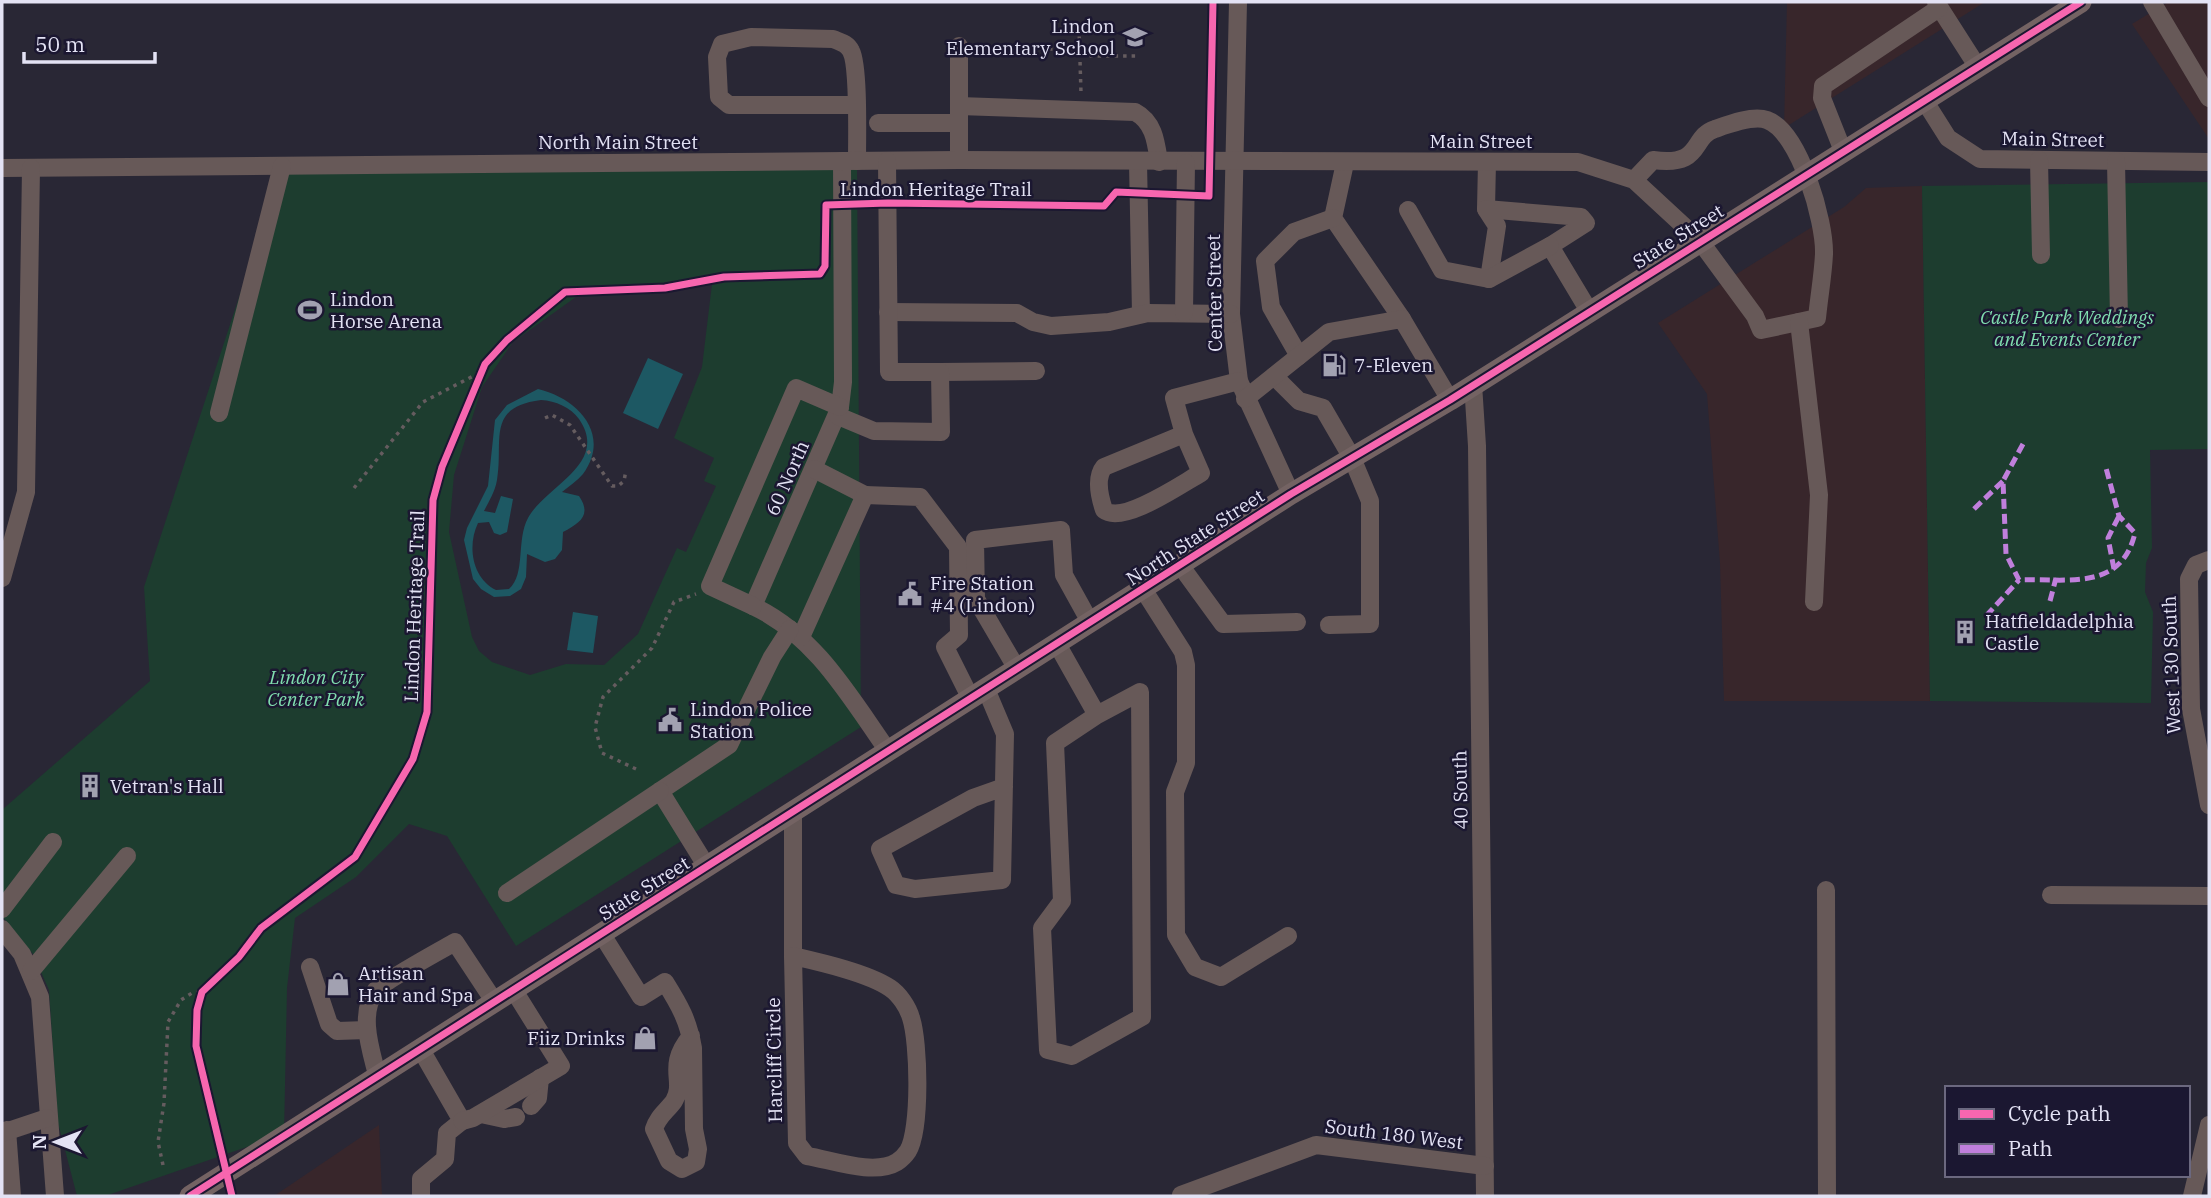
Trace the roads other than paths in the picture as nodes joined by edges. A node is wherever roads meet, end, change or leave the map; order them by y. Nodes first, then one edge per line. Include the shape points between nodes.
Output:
1 (1238, 2) edge
2 (2081, 2) edge
3 (2152, 2) edge
4 (1937, 5) edge
5 (959, 46) dead end
6 (1977, 66) junction
7 (2209, 98) edge
8 (1924, 100) junction
9 (856, 105) junction
10 (959, 115) junction
11 (878, 123) dead end
12 (1843, 150) junction
13 (959, 160) junction
14 (2039, 160) junction
15 (849, 161) junction
16 (887, 161) junction
17 (2116, 161) junction
18 (1138, 162) junction
19 (1159, 162) junction
20 (1236, 162) junction
21 (1487, 162) junction
22 (2209, 162) edge
23 (1186, 163) junction
24 (1345, 163) junction
25 (282, 166) junction
26 (2, 168) edge
27 (31, 168) junction
28 (1808, 173) junction
29 (1634, 180) junction
30 (1486, 209) junction
31 (1408, 210) dead end
32 (1333, 218) junction
33 (1700, 241) junction
34 (1549, 246) junction
35 (1233, 255) junction
36 (2041, 255) dead end
37 (1265, 261) junction
38 (1489, 279) junction
39 (1589, 311) junction
40 (888, 312) junction
41 (1184, 313) junction
42 (1141, 314) junction
43 (1231, 314) junction
44 (1402, 319) junction
45 (2119, 319) dead end
46 (1799, 322) junction
47 (1299, 356) junction
48 (1036, 371) dead end
49 (940, 372) junction
50 (1274, 376) junction
51 (1239, 381) junction
52 (1473, 384) junction
53 (1245, 399) junction
54 (1450, 400) junction
55 (839, 411) junction
56 (219, 413) dead end
57 (1184, 434) junction
58 (1352, 458) junction
59 (814, 469) junction
60 (1291, 494) junction
61 (865, 495) junction
62 (2203, 562) edge
63 (1180, 565) junction
64 (2, 578) edge
65 (1143, 589) junction
66 (1814, 602) dead end
67 (753, 606) junction
68 (1115, 606) joint
69 (1090, 622) junction
70 (1297, 622) dead end
71 (1329, 625) dead end
72 (795, 633) junction
73 (1057, 644) junction
74 (1017, 669) junction
75 (978, 694) junction
76 (1097, 715) junction
77 (888, 751) junction
78 (1004, 787) junction
79 (660, 791) junction
80 (2209, 805) edge
81 (793, 812) junction
82 (53, 842) dead end
83 (127, 856) dead end
84 (707, 867) junction
85 (1826, 890) dead end
86 (507, 894) dead end
87 (2051, 895) dead end
88 (2209, 896) edge
89 (2, 909) edge
90 (2, 929) edge
91 (601, 933) junction
92 (1287, 936) dead end
93 (793, 956) junction
94 (310, 967) dead end
95 (30, 971) junction
96 (513, 989) junction
97 (494, 1001) junction
98 (367, 1030) junction
99 (691, 1037) junction
100 (420, 1048) junction
101 (377, 1075) junction
102 (540, 1079) junction
103 (531, 1106) dead end
104 (481, 1114) junction
105 (516, 1117) dead end
106 (47, 1118) junction
107 (462, 1121) junction
108 (2209, 1125) edge
109 (4, 1132) edge
110 (1485, 1166) junction
111 (1181, 1195) edge
112 (12, 1196) edge
113 (55, 1196) edge
114 (190, 1196) edge
115 (421, 1196) edge
116 (1485, 1196) edge
117 (1827, 1196) edge
118 (2192, 1196) edge

1 - 20 street, Center Street
2 - 6 main road, State Street
3 - 7 street
4 - 6 street
4 - 12 street via 1823,86 1822,98
5 - 10 street
6 - 8 main road, State Street
8 - 12 main road, State Street
8 - 14 street, Main Street via 1948,138 1980,159
9 - 9 street, 60 North via 852,52 845,43 751,37 722,44 716,75 719,97 729,105
9 - 15 street, 60 North
10 - 11 street
10 - 13 street
10 - 19 street via 1135,112 1148,123 1156,139
12 - 28 main road, State Street
13 - 16 street, North Main Street
13 - 18 street, North Main Street
14 - 17 street, Main Street
14 - 36 street
15 - 16 street, North Main Street
15 - 25 street, North Main Street
15 - 55 street, 60 North
16 - 40 street
17 - 22 street, Main Street
17 - 45 street
18 - 19 street, North Main Street
18 - 42 street
19 - 23 street, North Main Street
20 - 23 street, North Main Street
20 - 24 street, Main Street
20 - 35 street, Center Street
21 - 24 street, Main Street
21 - 29 street, Main Street via 1578,162
21 - 30 street
23 - 41 street
24 - 32 street
25 - 27 street, North Main Street
25 - 56 street
26 - 27 street, North Main Street
27 - 64 street via 26,492
28 - 29 street via 1779,128 1757,118 1708,131 1690,155 1653,160
28 - 33 main road, State Street
28 - 46 street via 1824,251 1817,318
29 - 33 street, Main Street
30 - 34 street via 1581,217 1586,223
30 - 38 street via 1497,226
31 - 38 street via 1442,270
32 - 37 street via 1294,232
32 - 44 street
33 - 39 main road, State Street
33 - 46 street, Main Street via 1761,330
34 - 38 street
34 - 39 street
35 - 37 street
35 - 43 street, Center Street
37 - 47 street via 1271,307
39 - 52 main road, State Street
40 - 42 street via 1017,313 1051,326 1109,322
40 - 49 street via 889,372
41 - 42 street
41 - 43 street
43 - 51 street, Center Street
44 - 47 street via 1329,332
44 - 54 street
46 - 66 street via 1819,495
47 - 50 street
48 - 49 street
49 - 55 street via 941,432 874,431
50 - 53 street
50 - 58 street via 1299,401 1323,408
51 - 53 street, Center Street
51 - 57 street via 1174,398
52 - 54 main road, State Street
52 - 110 street, 40 South
53 - 60 street, Center Street
54 - 58 main road, State Street
55 - 59 street, 60 North
55 - 67 street via 796,388 710,586
57 - 57 street via 1104,467 1099,472 1104,510 1124,513 1201,473
58 - 60 main road, State Street
58 - 71 street via 1370,501 1370,624
59 - 61 street
59 - 67 street, 60 North
60 - 63 main road, North State Street
61 - 72 street
61 - 75 street via 920,497 958,547 959,635 945,647
62 - 80 street, West 130 South via 2189,579 2191,709
63 - 65 main road, North State Street
63 - 70 street via 1223,624
65 - 68 main road, North State Street
65 - 92 street via 1183,652 1186,665 1186,763 1175,792 1176,935 1195,967 1222,977
67 - 72 street
68 - 69 main road, State Street
69 - 73 main road, State Street
69 - 74 street via 1064,575 1061,530 975,540 976,599
72 - 77 street via 817,653
72 - 79 street via 772,657 729,745
73 - 74 main road, State Street
73 - 76 street
74 - 75 main road, State Street
75 - 77 main road, State Street
75 - 78 street via 1005,734
76 - 76 street via 1055,743 1062,901 1042,929 1048,1050 1072,1056 1142,1017 1140,692
77 - 81 main road, State Street
78 - 78 street via 1002,880 915,889 896,885 880,849 973,798
79 - 84 street
79 - 86 street
81 - 84 main road, State Street
81 - 93 street, Harcliff Circle
82 - 89 street
83 - 95 street
84 - 91 main road, State Street
85 - 117 street
87 - 88 street
90 - 95 street
91 - 96 main road, State Street
91 - 99 street via 641,997 665,982 688,1020
93 - 93 street, Harcliff Circle via 797,1143 807,1156 879,1168 896,1162 908,1150 916,1119 911,1016 889,987
94 - 98 street via 329,1024 337,1031
95 - 106 street via 40,997
96 - 97 main road, State Street
96 - 102 street via 561,1066
97 - 98 street via 455,942 377,990
97 - 100 main road, State Street
98 - 101 street
99 - 99 street via 679,1051 675,1099 654,1129 675,1167 687,1168 696,1161 698,1149
100 - 101 main road, State Street
100 - 107 street
101 - 114 main road, State Street
102 - 103 street via 538,1098
102 - 104 street
104 - 105 street
104 - 107 street
106 - 109 street
106 - 113 street
107 - 115 street via 447,1133 445,1159 421,1179
108 - 118 street
109 - 112 street
110 - 111 street, South 180 West via 1316,1145
110 - 116 street, 40 South

